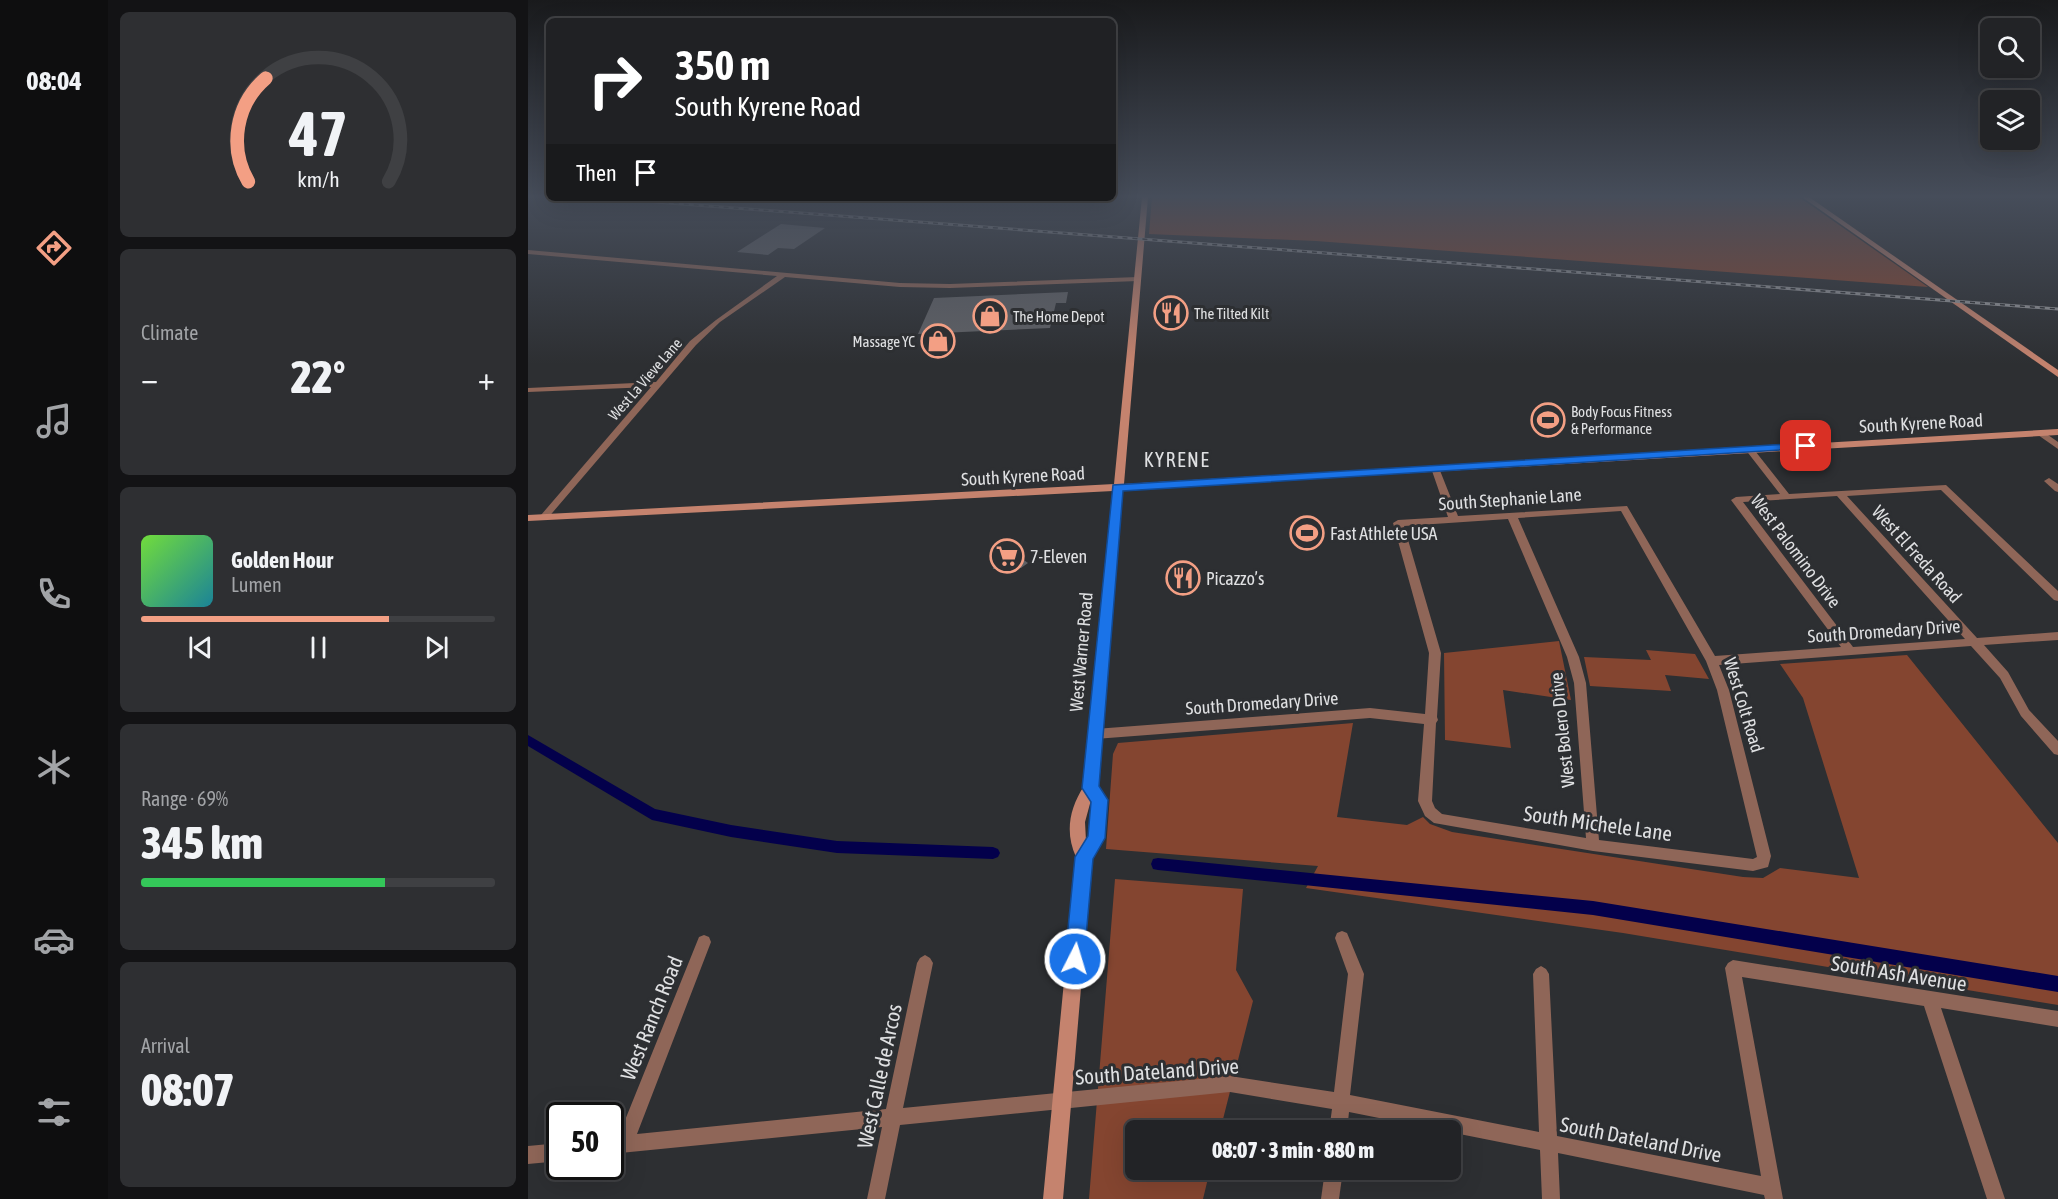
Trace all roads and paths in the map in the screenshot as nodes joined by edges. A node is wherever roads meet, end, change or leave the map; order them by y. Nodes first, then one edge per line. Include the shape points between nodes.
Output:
1 (539, 253) edge
2 (1140, 253) edge
3 (1885, 253) edge
4 (783, 275) junction
5 (1138, 279) junction
6 (2058, 374) edge
7 (658, 384) junction
8 (528, 390) edge
9 (2058, 432) edge
10 (2041, 433) junction
11 (2058, 446) edge
12 (1749, 449) junction
13 (1435, 468) junction
14 (2053, 481) edge
15 (1118, 487) junction
16 (2058, 489) edge
17 (1840, 494) junction
18 (1788, 497) junction
19 (1624, 508) joint
20 (1512, 516) junction
21 (544, 517) junction
22 (528, 518) edge
23 (1454, 519) junction
24 (2058, 597) edge
25 (2058, 636) edge
26 (1975, 643) junction
27 (1851, 652) junction
28 (1712, 661) junction
29 (1432, 720) junction
30 (1095, 734) junction
31 (2058, 750) edge
32 (1593, 845) junction
33 (1763, 862) joint
34 (1342, 938) dead end
35 (704, 942) dead end
36 (926, 963) dead end
37 (1542, 974) dead end
38 (1930, 1000) junction
39 (2058, 1019) edge
40 (1063, 1100) junction
41 (1342, 1102) junction
42 (894, 1116) junction
43 (1340, 1120) edge
44 (624, 1128) edge
45 (624, 1143) edge
46 (1550, 1144) junction
47 (546, 1153) edge
48 (528, 1155) edge
49 (1333, 1180) edge
50 (1773, 1193) edge
51 (876, 1199) edge
52 (1053, 1199) edge
53 (1330, 1199) edge
54 (1551, 1199) edge
55 (1996, 1199) edge

1 - 4 street
2 - 5 main road, West Warner Road
3 - 6 main road
4 - 5 street via 934,286
4 - 7 street, West La Vieve Lane via 709,328
5 - 15 main road, West Warner Road
7 - 8 street
7 - 21 street, West La Vieve Lane
9 - 10 main road, South Kyrene Road
10 - 11 street
10 - 12 main road, South Kyrene Road
12 - 13 main road, South Kyrene Road
12 - 18 street
13 - 15 main road, South Kyrene Road
13 - 23 street
14 - 16 street
15 - 21 main road, South Kyrene Road
15 - 30 main road, West Warner Road
17 - 18 street
17 - 24 street via 1943,487
17 - 26 street, West El Freda Road
18 - 27 street, West Palomino Drive via 1736,500
19 - 20 street, South Stephanie Lane
19 - 28 street, West Colt Road
20 - 23 street, South Stephanie Lane
20 - 32 street, West Bolero Drive via 1573,657 1580,683
21 - 22 main road, South Kyrene Road
23 - 29 street, South Stephanie Lane via 1398,523 1433,640
25 - 26 street, South Dromedary Drive
26 - 27 street, South Dromedary Drive
26 - 31 street, West El Freda Road via 2004,675 2025,713
27 - 28 street, South Dromedary Drive
28 - 33 street, West Colt Road via 1723,690
29 - 30 street, South Dromedary Drive via 1370,713
29 - 32 street, South Michele Lane via 1425,801 1439,819
30 - 40 main road, West Warner Road via 1091,788 1100,800 1096,838 1084,857
32 - 33 street, South Michele Lane via 1753,865
34 - 41 street via 1356,974
35 - 44 street, West Ranch Road
36 - 42 street, West Calle de Arcos
37 - 46 street
38 - 39 street, South Ash Avenue
38 - 50 street, South Ash Avenue via 1733,968
38 - 55 street
40 - 41 street, South Dateland Drive via 1230,1084
40 - 42 street, South Dateland Drive
40 - 52 main road, West Warner Road
41 - 43 street
41 - 46 street, South Dateland Drive
42 - 45 street, South Dateland Drive
42 - 51 street, West Calle de Arcos
46 - 50 street, South Dateland Drive
46 - 54 street
47 - 48 street
49 - 53 street

